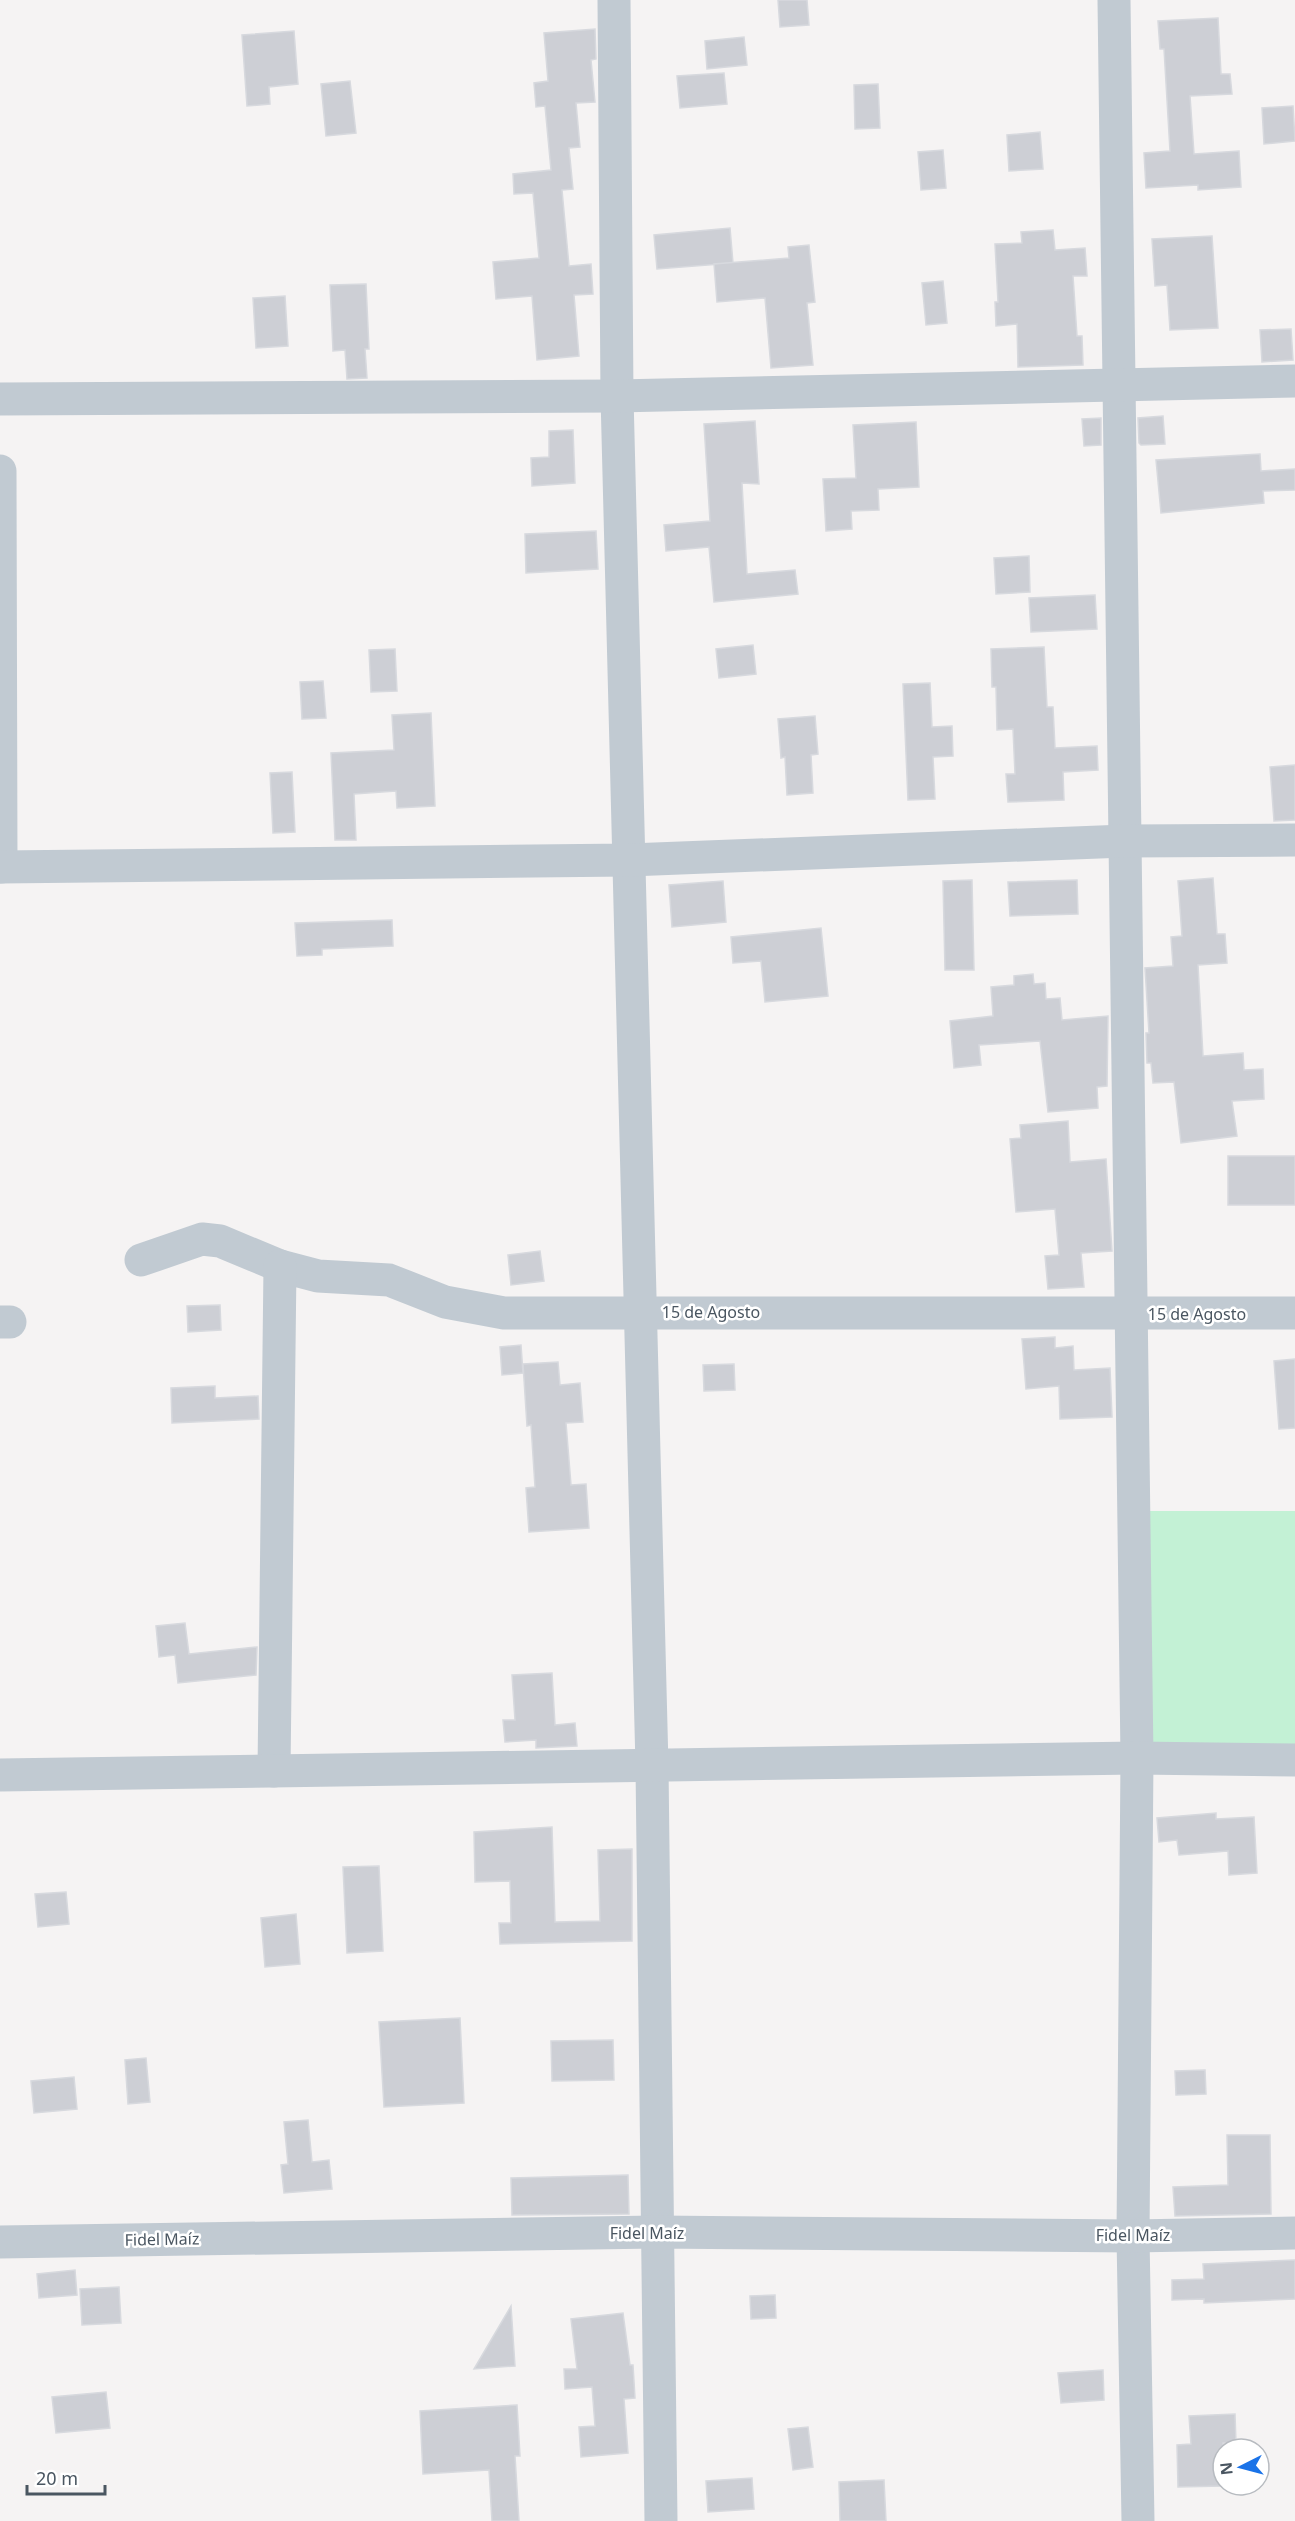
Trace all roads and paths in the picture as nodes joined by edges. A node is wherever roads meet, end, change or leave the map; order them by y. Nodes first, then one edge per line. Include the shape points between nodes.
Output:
1 (614, 0) edge
2 (1114, 0) edge
3 (1295, 381) edge
4 (1119, 385) junction
5 (617, 396) junction
6 (0, 399) edge
7 (0, 471) edge
8 (1295, 840) edge
9 (1125, 841) junction
10 (629, 860) junction
11 (1, 867) edge
12 (141, 1260) dead end
13 (280, 1266) junction
14 (640, 1312) junction
15 (1295, 1313) edge
16 (1131, 1314) junction
17 (1137, 1758) junction
18 (1295, 1760) edge
19 (652, 1766) junction
20 (274, 1771) junction
21 (0, 1775) edge
22 (657, 2232) junction
23 (1295, 2233) edge
24 (1133, 2236) junction
25 (0, 2242) edge
26 (661, 2521) edge
27 (1138, 2521) edge

1 - 5 street
2 - 4 street
3 - 4 street
4 - 5 street
4 - 9 street
5 - 6 street
5 - 10 street
7 - 11 street
8 - 9 street
9 - 10 street
9 - 16 street
10 - 11 street
10 - 14 street
12 - 13 street, 15 de Agosto via 202,1239 220,1241
13 - 14 street, 15 de Agosto via 318,1276 389,1280 445,1302 504,1313
13 - 20 street
14 - 16 street, 15 de Agosto
14 - 19 street
15 - 16 street, 15 de Agosto
16 - 17 street
17 - 18 street
17 - 19 street
17 - 24 street
19 - 20 street
19 - 22 street
20 - 21 street
22 - 24 street, Fidel Maíz
22 - 25 street, Fidel Maíz
22 - 26 street
23 - 24 street, Fidel Maíz
24 - 27 street

